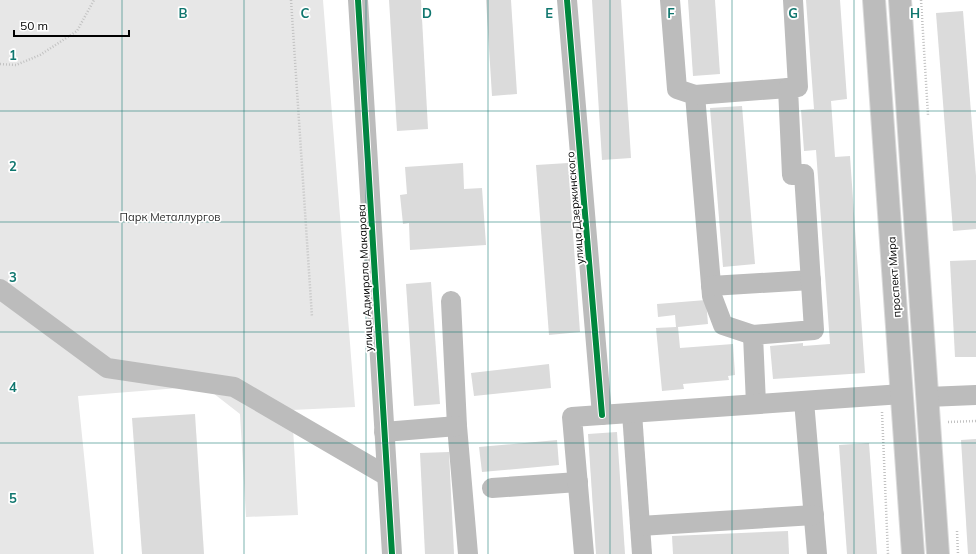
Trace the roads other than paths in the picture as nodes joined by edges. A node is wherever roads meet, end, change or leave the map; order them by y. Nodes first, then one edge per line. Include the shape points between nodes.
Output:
1 (358, 0) edge
2 (568, 0) edge
3 (670, 0) edge
4 (792, 0) edge
5 (874, 0) edge
6 (900, 0) edge
7 (788, 88) junction
8 (695, 95) junction
9 (811, 280) junction
10 (711, 286) junction
11 (0, 289) edge
12 (451, 302) dead end
13 (753, 334) junction
14 (892, 395) junction
15 (976, 395) edge
16 (927, 397) junction
17 (804, 401) junction
18 (756, 404) junction
19 (632, 413) junction
20 (602, 415) junction
21 (457, 426) junction
22 (384, 432) junction
23 (387, 476) junction
24 (578, 482) junction
25 (492, 488) dead end
26 (814, 514) junction
27 (640, 526) junction
28 (392, 554) edge
29 (468, 554) edge
30 (584, 554) edge
31 (642, 554) edge
32 (817, 554) edge
33 (913, 554) edge
34 (938, 554) edge

1 - 22 street, улица Адмирала Макарова
2 - 20 street, улица Дзержинского
3 - 8 street via 676,89
4 - 7 street via 798,87
5 - 14 main road, проспект Мира
6 - 16 main road
7 - 8 street
7 - 9 street via 792,175 804,174
8 - 10 street
9 - 10 street
9 - 13 street via 814,330
10 - 13 street via 723,325
11 - 23 street via 107,368 234,387
12 - 21 street
13 - 18 street
14 - 17 street
14 - 33 main road, проспект Мира
15 - 16 street
16 - 34 main road
17 - 18 street
17 - 26 street
18 - 19 street
19 - 20 street
19 - 27 street
20 - 24 street via 572,417
21 - 22 street
21 - 29 street
22 - 23 street, улица Адмирала Макарова
23 - 28 street, улица Адмирала Макарова
24 - 25 street
24 - 30 street
26 - 27 street
26 - 32 street
27 - 31 street

